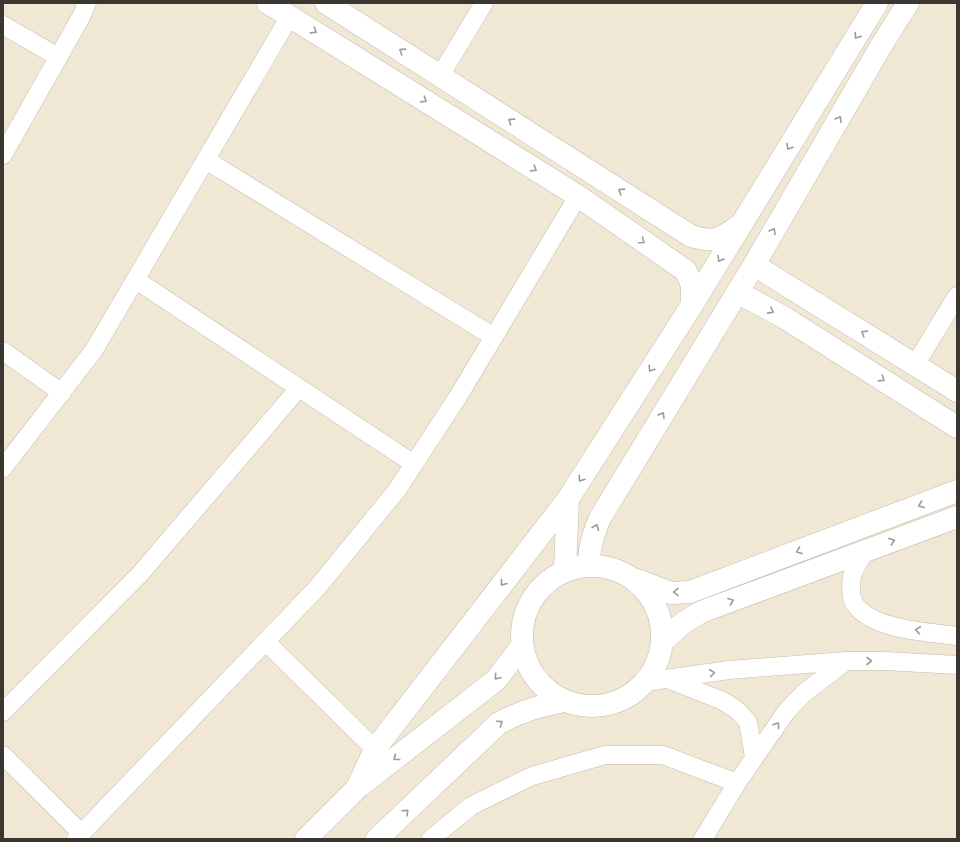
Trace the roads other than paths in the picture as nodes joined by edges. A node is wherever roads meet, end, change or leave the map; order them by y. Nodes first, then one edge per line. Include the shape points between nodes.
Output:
1 (94, 3) edge
2 (268, 3) edge
3 (326, 3) edge
4 (484, 3) edge
5 (877, 3) edge
6 (908, 3) edge
7 (83, 8) edge
8 (290, 16) junction
9 (3, 25) edge
10 (58, 57) junction
11 (440, 76) junction
12 (3, 155) edge
13 (206, 160) junction
14 (578, 196) junction
15 (740, 226) junction
16 (754, 265) junction
17 (136, 280) junction
18 (737, 292) junction
19 (957, 296) edge
20 (692, 305) junction
21 (494, 337) junction
22 (3, 351) edge
23 (915, 365) junction
24 (299, 388) junction
25 (957, 390) edge
26 (62, 393) junction
27 (957, 426) edge
28 (414, 464) junction
29 (3, 468) edge
30 (957, 491) edge
31 (568, 499) junction
32 (957, 518) edge
33 (865, 551) junction
34 (589, 565) junction
35 (565, 570) junction
36 (634, 580) junction
37 (957, 636) edge
38 (266, 642) junction
39 (662, 642) junction
40 (521, 647) junction
41 (846, 661) junction
42 (957, 665) edge
43 (656, 680) junction
44 (565, 701) junction
45 (3, 712) edge
46 (375, 749) junction
47 (3, 755) edge
48 (754, 757) junction
49 (736, 783) junction
50 (357, 788) junction
51 (78, 836) edge
52 (306, 839) edge
53 (378, 839) edge
54 (431, 839) edge
55 (703, 839) edge

1 - 7 street
2 - 8 main road
11 -> 3 main road
4 - 11 street
5 -> 15 main road
16 -> 6 main road
7 - 10 street
8 - 13 street
8 -> 14 main road
9 - 10 street
10 - 12 street
15 -> 11 main road via 719,239 705,240 691,236
13 - 17 street
13 - 21 street
14 -> 20 main road via 686,271 692,285
14 - 21 street
15 -> 20 main road
16 - 18 main road
23 -> 16 main road
17 - 24 street
17 - 26 street via 94,350
18 -> 27 main road via 785,318
34 -> 18 main road via 592,537 600,518
19 - 23 street
20 -> 31 main road
21 - 28 street
22 - 26 street
23 - 25 main road
24 - 28 street
24 - 45 street via 140,574
26 - 29 street
28 - 38 street via 397,490 317,588
30 -> 36 main road via 690,592 671,593
31 - 35 main road
31 -> 46 main road
33 -> 32 main road
37 -> 33 street via 880,623 865,615 853,602 851,588 853,574
39 -> 33 main road via 683,623 701,612
34 - 35 main road
34 - 36 main road via 613,568
35 - 40 main road via 545,583 530,601 522,623
36 - 39 main road via 651,597 660,618
38 - 46 street
38 - 51 street
39 - 43 main road
40 - 44 main road via 536,680 549,692
40 -> 50 main road via 496,680
41 -> 42 street
43 -> 41 street via 729,670
48 -> 41 street via 795,702
43 - 44 main road via 629,696 608,704 587,706
43 - 48 street via 723,701 737,710 748,722
53 -> 44 main road via 499,723 519,712
46 - 50 main road
47 - 51 street
48 - 49 street
49 - 54 street via 663,756 605,755 532,776 471,806
49 - 55 street
50 - 52 main road

